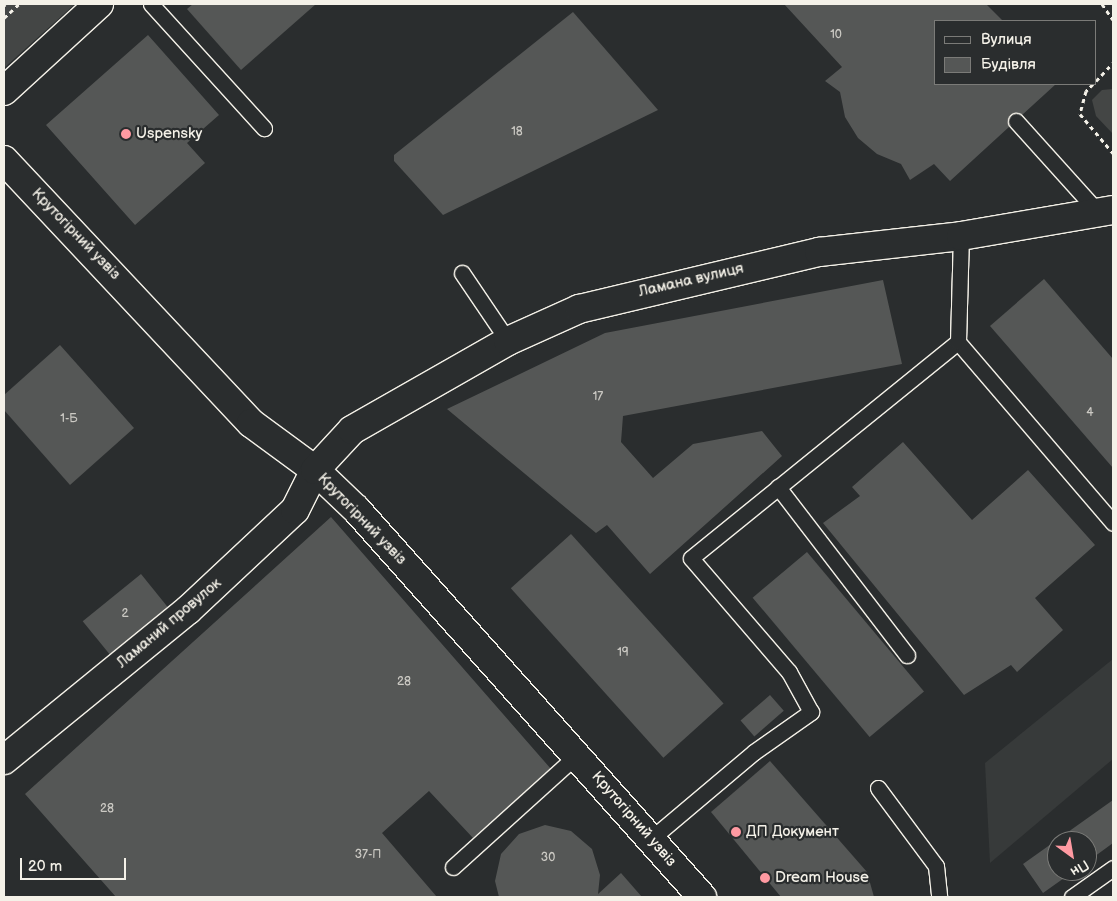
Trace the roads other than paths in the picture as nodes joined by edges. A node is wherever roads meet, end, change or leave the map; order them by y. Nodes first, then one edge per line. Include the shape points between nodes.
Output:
1 (98, 4) edge
2 (151, 4) edge
3 (4, 91) edge
4 (1016, 121) dead end
5 (264, 128) dead end
6 (4, 160) edge
7 (1105, 210) edge
8 (962, 236) junction
9 (462, 273) dead end
10 (508, 341) junction
11 (958, 342) junction
12 (315, 470) junction
13 (778, 488) junction
14 (1113, 523) edge
15 (907, 655) dead end
16 (577, 755) junction
17 (4, 760) edge
18 (878, 788) dead end
19 (652, 838) junction
20 (453, 867) dead end
21 (1113, 868) edge
22 (702, 897) edge
23 (939, 897) edge
24 (1072, 897) edge

1 - 3 street
2 - 5 lane
4 - 7 lane
6 - 12 street, Крутогірний узвіз via 252,423
7 - 8 street, Ламана вулиця
8 - 10 street, Ламана вулиця via 819,252 659,287 579,309
8 - 11 lane
9 - 10 lane
10 - 12 street, Ламана вулиця via 352,430
11 - 13 lane
11 - 14 lane
12 - 16 street, Крутогірний узвіз via 356,509
12 - 17 street, Ламаний провулок via 295,510 188,610
13 - 15 lane
13 - 19 lane via 690,558 789,672 811,712 754,752
16 - 19 street, Крутогірний узвіз
16 - 20 lane
18 - 23 lane via 936,866
19 - 22 street, Крутогірний узвіз
21 - 24 lane

